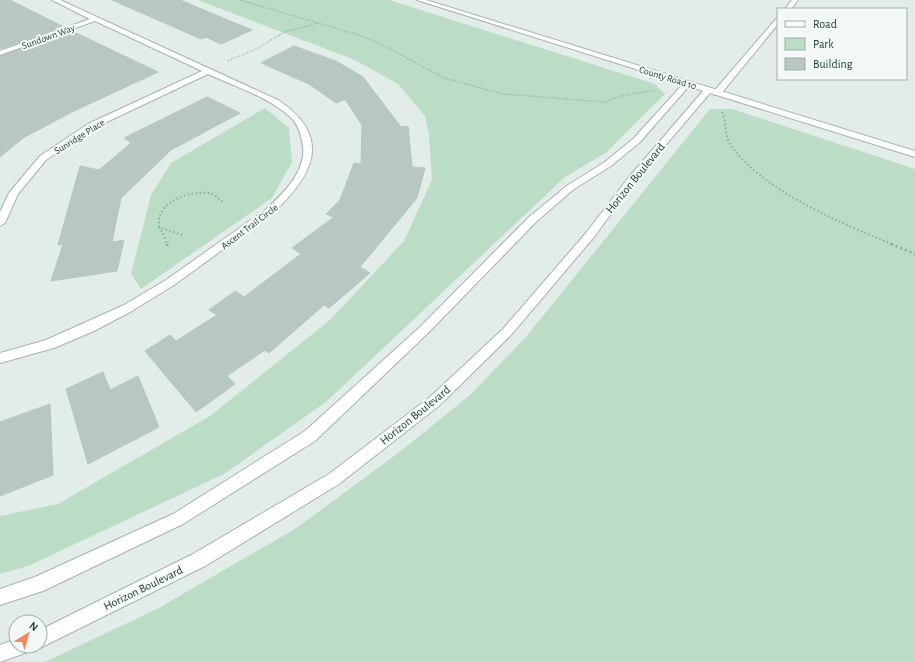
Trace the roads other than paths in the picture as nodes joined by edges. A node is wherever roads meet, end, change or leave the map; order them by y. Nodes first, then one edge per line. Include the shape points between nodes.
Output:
1 (55, 0) edge
2 (420, 0) edge
3 (795, 0) edge
4 (789, 8) edge
5 (95, 19) junction
6 (777, 21) edge
7 (0, 54) edge
8 (207, 71) junction
9 (687, 84) junction
10 (712, 91) junction
11 (915, 154) edge
12 (0, 223) edge
13 (0, 358) edge
14 (0, 597) edge
15 (48, 634) edge

1 - 5 street, Ascent Trail Circle
2 - 9 street, County Road 10
3 - 4 lane
5 - 7 street, Sundown Way
5 - 8 street, Ascent Trail Circle
6 - 10 lane
8 - 12 street, Sunridge Place via 91,126 43,158 14,193
8 - 13 street, Ascent Trail Circle via 275,102 291,113 302,126 308,146 306,163 288,195 265,217 152,294 103,321 48,345
9 - 10 street, County Road 10
9 - 14 street, Horizon Boulevard via 637,140 608,164 571,187 533,219 424,330 310,436 178,519 37,585
10 - 11 street, County Road 10
10 - 15 street, Horizon Boulevard via 632,179 590,235 507,332 435,401 328,483 199,560

